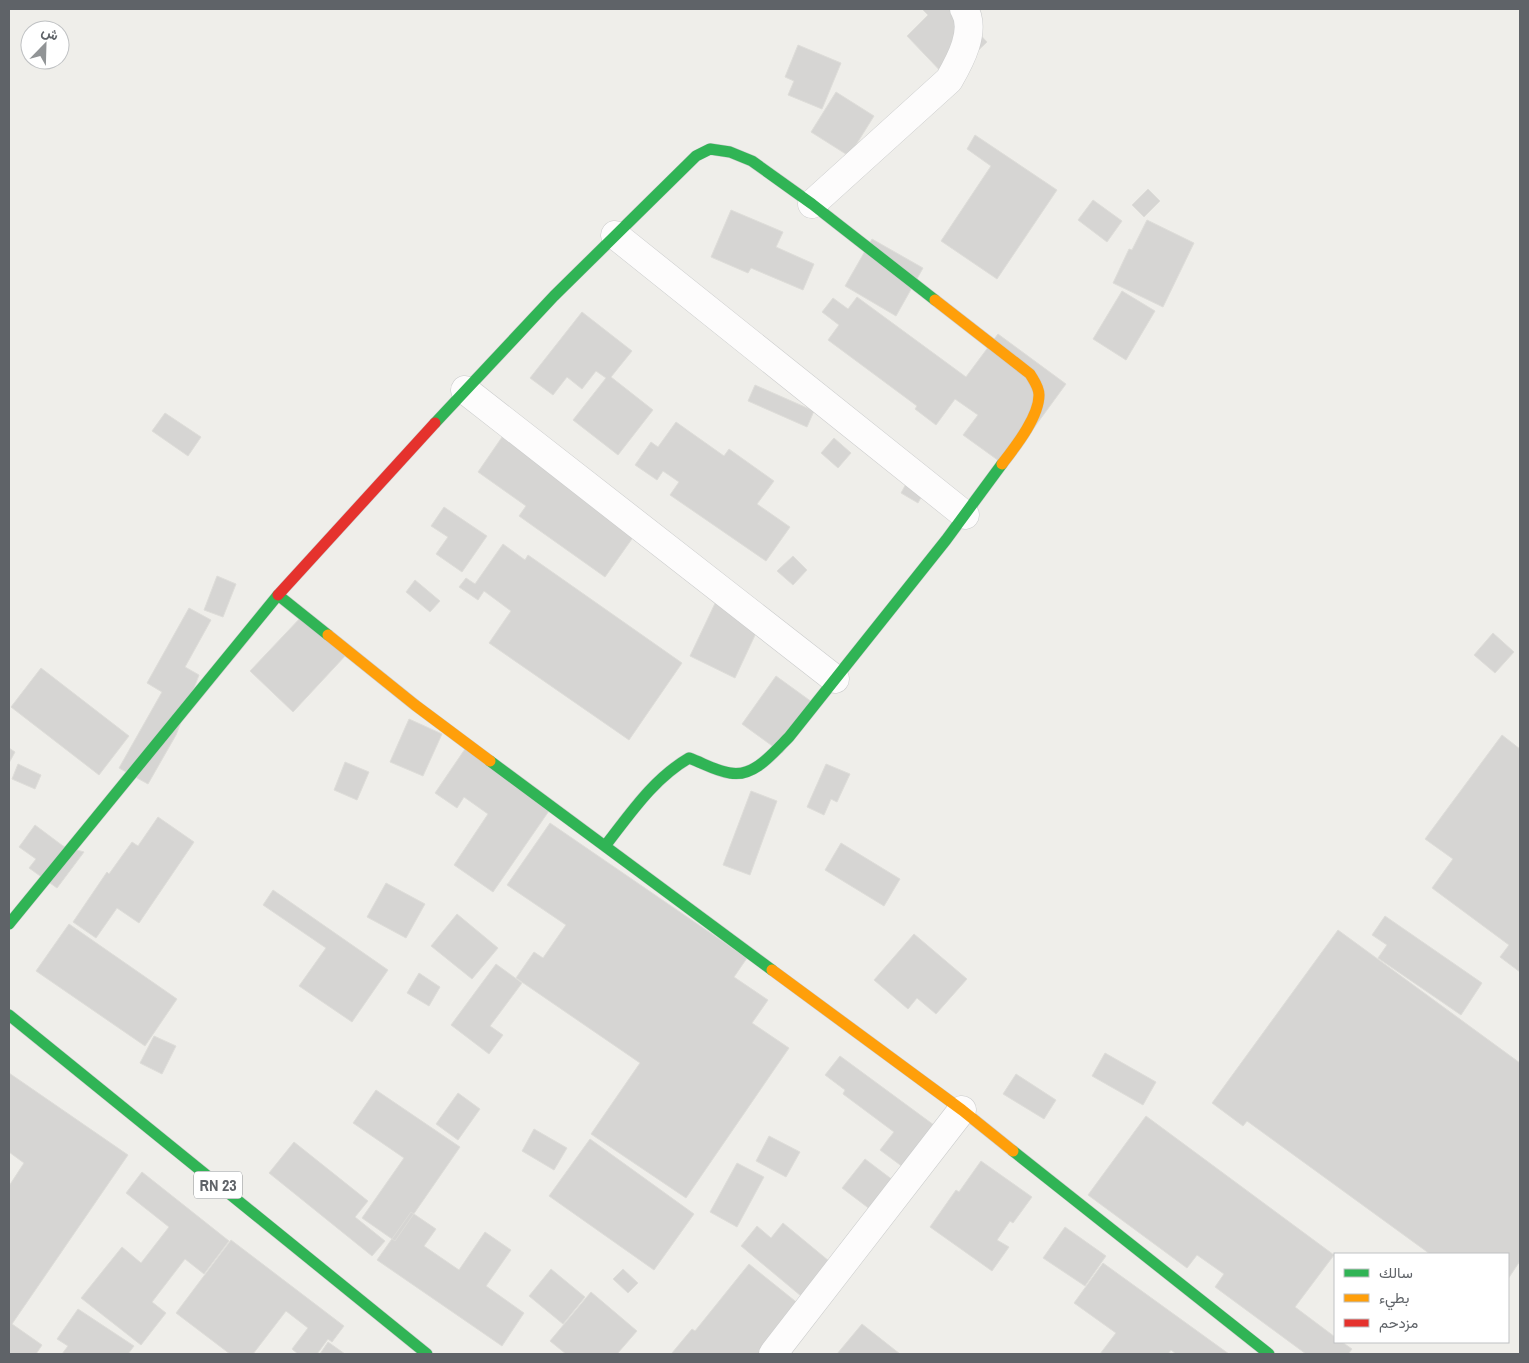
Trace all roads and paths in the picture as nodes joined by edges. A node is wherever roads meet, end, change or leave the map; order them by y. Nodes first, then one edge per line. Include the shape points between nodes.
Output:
1 (964, 9) edge
2 (812, 204) junction
3 (615, 235) junction
4 (465, 390) junction
5 (965, 515) junction
6 (278, 595) junction
7 (835, 680) junction
8 (605, 846) junction
9 (9, 924) edge
10 (9, 1016) edge
11 (962, 1110) junction
12 (427, 1354) edge
13 (773, 1354) edge
14 (1269, 1354) edge

1 - 2 street via 968,37 962,58 949,80
2 - 3 street via 752,161 730,152 710,149 696,156
2 - 5 street via 1030,374 1037,384 1039,396 1035,413 1015,447
3 - 4 street
3 - 5 street
4 - 6 street
4 - 7 street
5 - 7 street
6 - 8 street via 415,706
6 - 9 street
7 - 8 street via 789,737 759,765 738,774 723,772 689,758 676,764 662,776
8 - 11 street
10 - 12 street, RN 23
11 - 13 street
11 - 14 street

